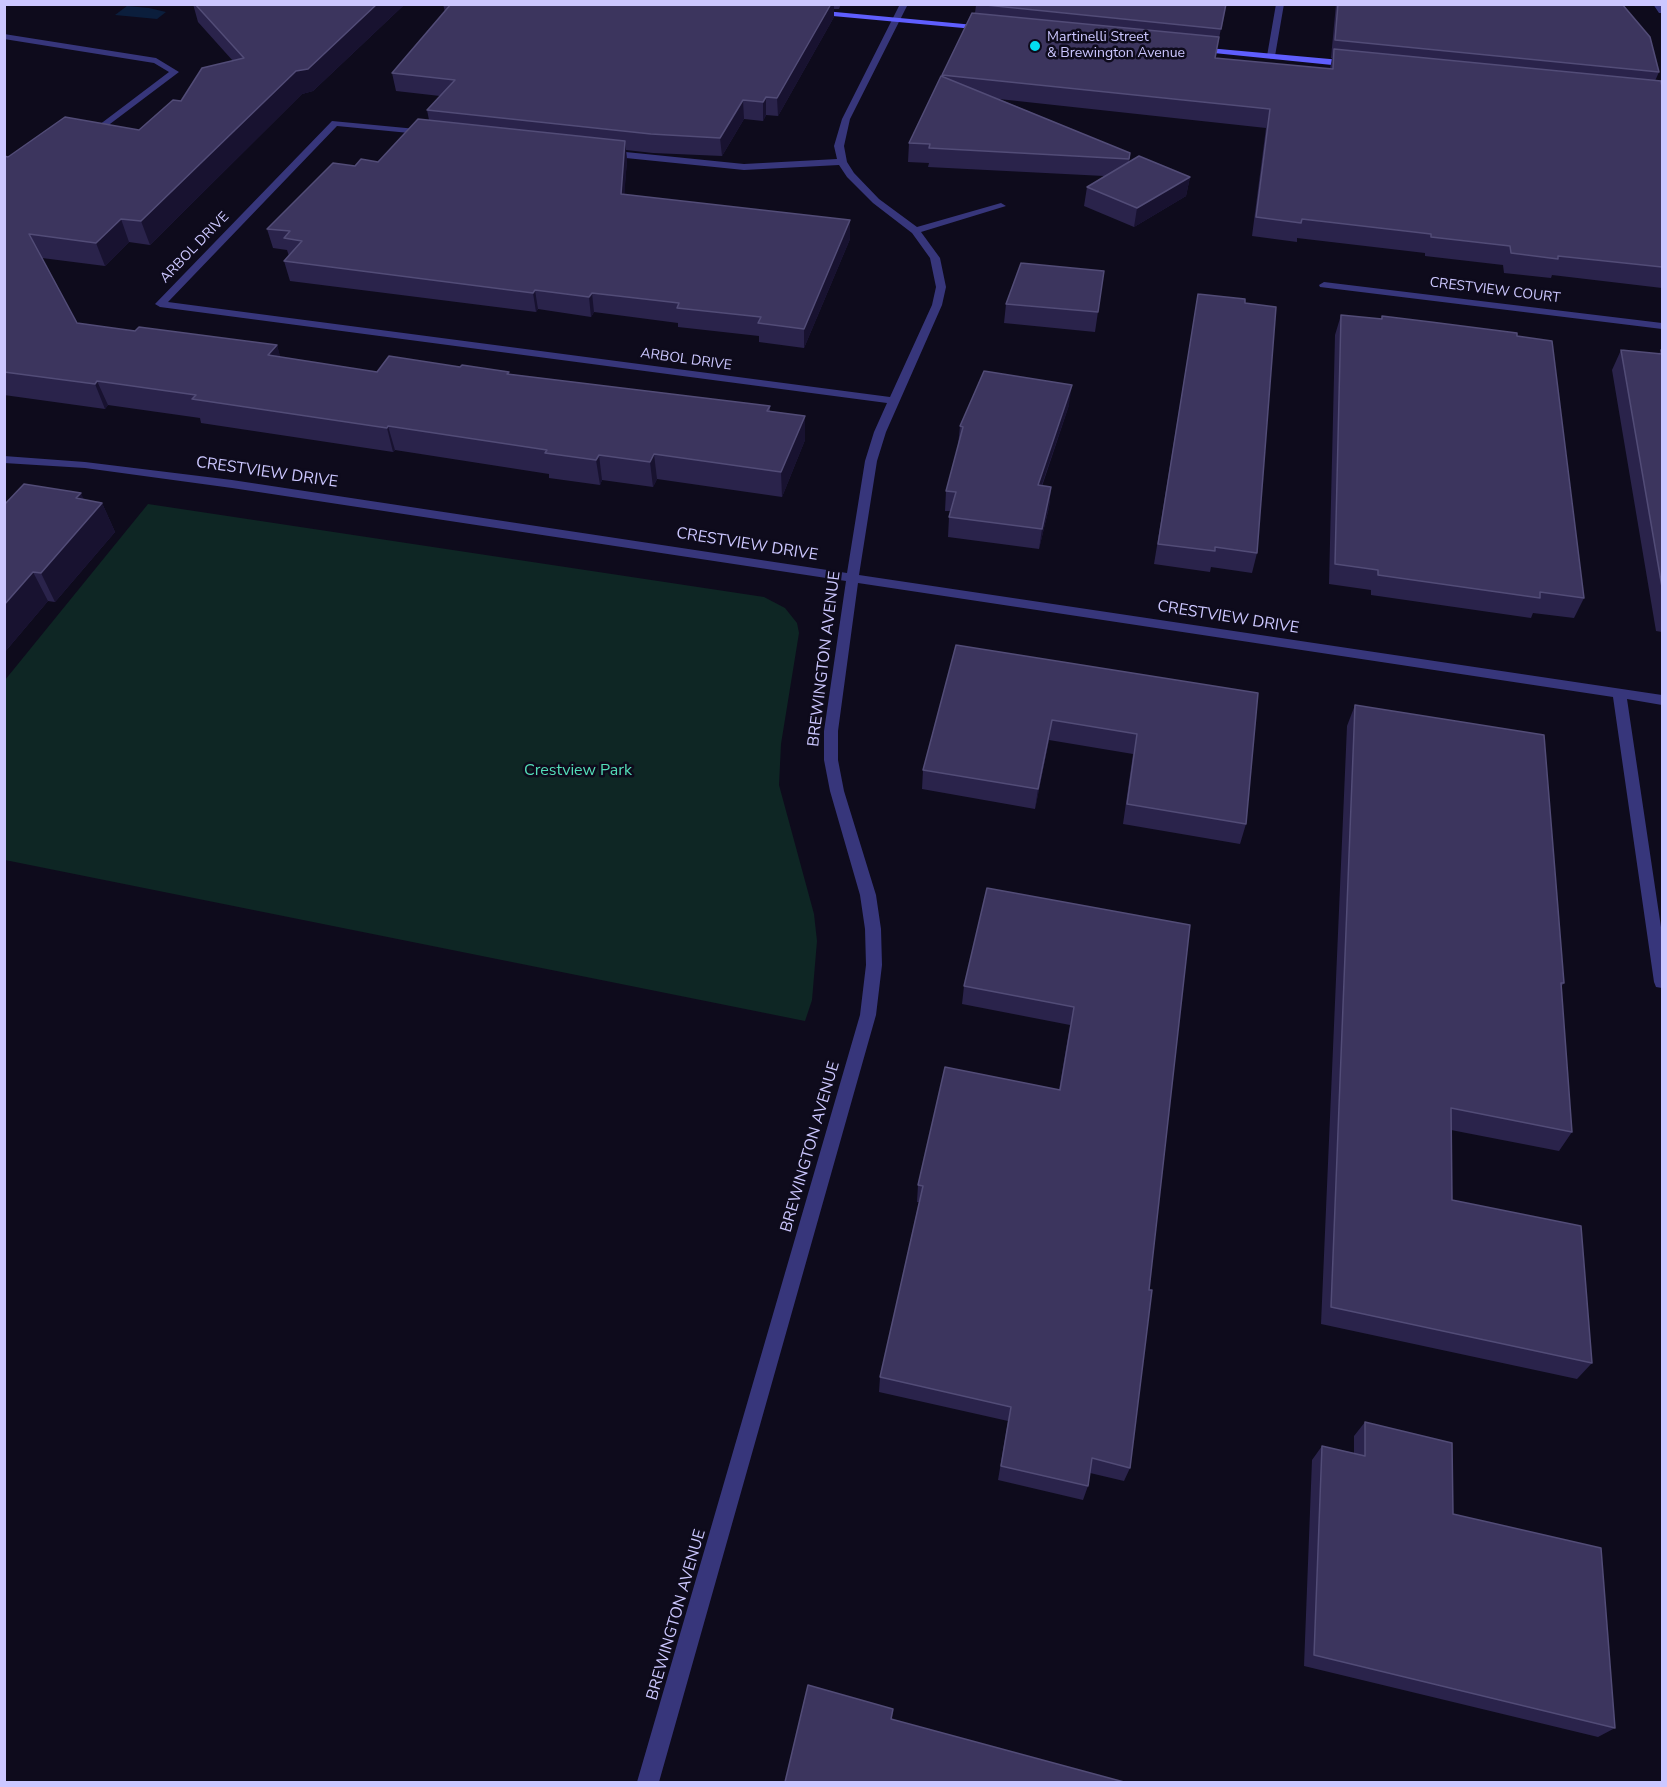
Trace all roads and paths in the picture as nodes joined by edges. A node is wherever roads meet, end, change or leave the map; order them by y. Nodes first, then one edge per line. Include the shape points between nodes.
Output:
1 (904, 4) edge
2 (1280, 4) edge
3 (1657, 4) edge
4 (805, 11) edge
5 (1662, 11) edge
6 (896, 21) junction
7 (992, 29) edge
8 (4, 36) edge
9 (1190, 48) edge
10 (1271, 56) junction
11 (1363, 65) edge
12 (102, 128) edge
13 (440, 135) edge
14 (591, 151) edge
15 (842, 162) junction
16 (1000, 206) dead end
17 (915, 231) junction
18 (1324, 285) dead end
19 (1662, 326) edge
20 (894, 401) junction
21 (11, 459) edge
22 (4, 472) edge
23 (853, 578) junction
24 (1619, 693) junction
25 (1662, 700) edge
26 (1660, 946) edge
27 (1662, 982) edge
28 (648, 1782) edge

1 - 6 street
2 - 10 street
3 - 5 street
4 - 6 street
6 - 7 street
6 - 15 street via 846,119 839,146
8 - 12 street via 156,61 175,72
9 - 10 street
10 - 11 street
13 - 20 street, ARBOL DRIVE via 335,123 160,304
14 - 15 street via 744,167
15 - 17 street, BREWINGTON AVENUE via 861,188
16 - 17 street
17 - 20 street, BREWINGTON AVENUE via 935,258 941,287 937,305
18 - 19 street, CRESTVIEW COURT
20 - 23 street, BREWINGTON AVENUE via 872,461
21 - 22 street
21 - 23 street, CRESTVIEW DRIVE via 188,477
23 - 24 street, CRESTVIEW DRIVE
23 - 28 street, BREWINGTON AVENUE via 831,731 831,760 845,824 868,895 873,929 874,966 868,1015
24 - 25 street, CRESTVIEW DRIVE
24 - 26 street
26 - 27 street

